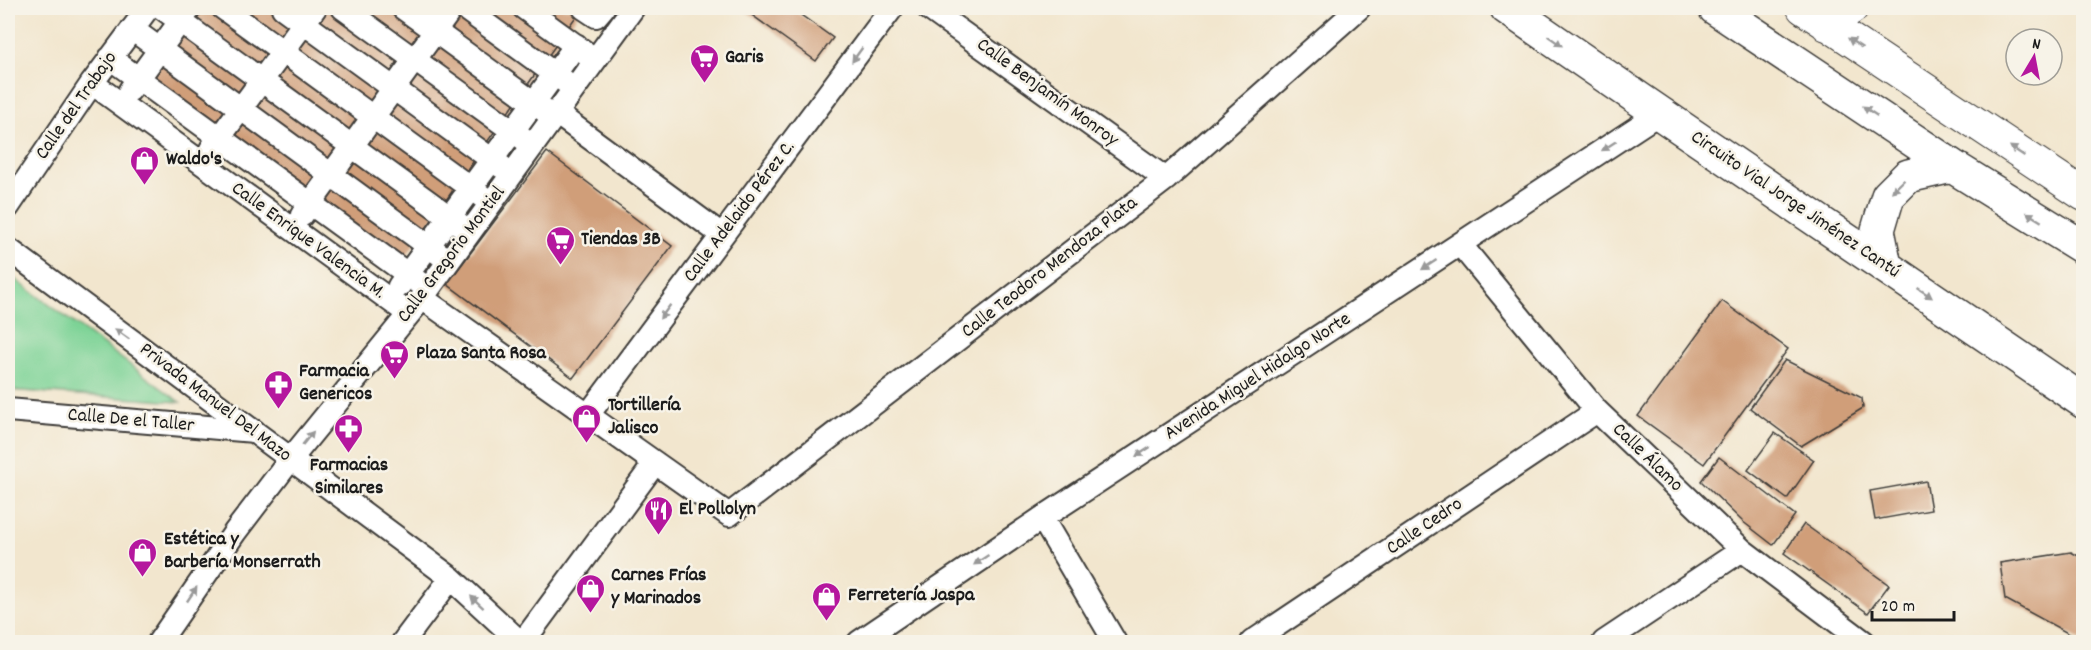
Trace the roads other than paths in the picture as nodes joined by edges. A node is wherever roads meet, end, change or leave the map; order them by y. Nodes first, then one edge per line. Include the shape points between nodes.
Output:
1 (148, 8) edge
2 (162, 8) edge
3 (223, 8) edge
4 (283, 8) edge
5 (343, 8) edge
6 (403, 8) edge
7 (452, 8) edge
8 (464, 8) edge
9 (524, 8) edge
10 (584, 8) edge
11 (603, 8) edge
12 (633, 8) edge
13 (892, 8) edge
14 (928, 8) edge
15 (1359, 8) edge
16 (1508, 8) edge
17 (1715, 8) edge
18 (1852, 8) edge
19 (185, 14) edge
20 (309, 15) edge
21 (1815, 16) edge
22 (132, 29) junction
23 (435, 31) junction
24 (576, 45) junction
25 (160, 50) junction
26 (282, 51) junction
27 (110, 58) junction
28 (415, 60) junction
29 (595, 60) junction
30 (555, 74) junction
31 (139, 79) junction
32 (261, 80) junction
33 (92, 83) junction
34 (394, 88) junction
35 (574, 88) junction
36 (534, 102) junction
37 (120, 104) junction
38 (240, 109) junction
39 (1658, 114) junction
40 (555, 115) junction
41 (373, 117) junction
42 (513, 131) junction
43 (219, 137) junction
44 (352, 146) junction
45 (532, 146) junction
46 (492, 160) junction
47 (201, 162) junction
48 (1952, 166) junction
49 (512, 174) junction
50 (331, 175) junction
51 (1166, 178) junction
52 (471, 189) junction
53 (2084, 195) edge
54 (491, 203) junction
55 (310, 204) junction
56 (8, 207) edge
57 (450, 217) junction
58 (292, 229) junction
59 (470, 232) junction
60 (722, 235) junction
61 (1460, 244) junction
62 (429, 246) junction
63 (2084, 248) edge
64 (8, 249) edge
65 (449, 261) junction
66 (1885, 266) junction
67 (408, 274) junction
68 (388, 299) junction
69 (419, 300) junction
70 (2084, 402) edge
71 (8, 410) edge
72 (1597, 411) junction
73 (588, 415) junction
74 (254, 431) junction
75 (290, 460) junction
76 (655, 463) junction
77 (729, 515) joint
78 (1042, 518) junction
79 (1743, 550) junction
80 (452, 578) junction
81 (159, 642) edge
82 (403, 642) edge
83 (521, 642) edge
84 (859, 642) edge
85 (1116, 642) edge
86 (1252, 642) edge
87 (1604, 642) edge
88 (1864, 642) edge

1 - 22 street, Calle del Trabajo
2 - 19 street
3 - 26 street
4 - 20 street
5 - 28 street
6 - 23 street
7 - 23 street
8 - 30 street
9 - 24 street
10 - 11 street via 597,16
12 - 29 street, Calle Gregorio Montiel
13 -> 60 street, Calle Adelaido Pérez C.
14 - 51 street, Calle Benjamín Monroy
15 - 51 street, Calle Teodoro Mendoza Plata
16 -> 39 main road, Circuito Vial Jorge Jiménez Cantú
48 -> 17 main road
18 - 21 street
19 - 25 street
19 - 32 street
20 - 26 street
20 - 34 street
53 -> 21 street
22 - 25 street
22 - 27 street, Calle del Trabajo
23 - 28 street
23 - 36 street
24 - 29 street
24 - 30 street
25 - 31 street
25 - 38 street
26 - 32 street
26 - 41 street
27 - 31 street
27 - 33 street, Calle del Trabajo
28 - 34 street
28 - 42 street
29 - 35 street, Calle Gregorio Montiel
30 - 35 street
30 - 36 street
31 - 37 street
31 - 43 street
32 - 38 street
32 - 44 street
33 - 37 street, Calle Enrique Valencia M.
33 - 56 street, Calle del Trabajo
34 - 41 street
34 - 46 street
35 - 40 street, Calle Gregorio Montiel
36 - 40 street
36 - 42 street
37 - 47 street, Calle Enrique Valencia M.
38 - 43 street
38 - 50 street
39 -> 61 street, Avenida Miguel Hidalgo Norte
39 - 66 main road, Circuito Vial Jorge Jiménez Cantú
40 - 45 street, Calle Gregorio Montiel
40 - 60 street
41 - 44 street
41 - 52 street
42 - 45 street
42 - 46 street
43 - 47 street
43 - 55 street
44 - 50 street
44 - 57 street
45 - 49 street, Calle Gregorio Montiel
46 - 49 street
46 - 52 street
47 - 58 street, Calle Enrique Valencia M.
63 -> 48 main road
48 -> 66 main road via 1908,176 1888,196 1878,230
49 - 54 street, Calle Gregorio Montiel
50 - 55 street
50 - 62 street
51 - 77 street, Calle Teodoro Mendoza Plata
52 - 54 street
52 - 57 street
54 - 59 street, Calle Gregorio Montiel
55 - 58 street
55 - 67 street
57 - 59 street
57 - 62 street
58 - 68 street, Calle Enrique Valencia M.
59 - 65 street, Calle Gregorio Montiel
60 -> 73 street, Calle Adelaido Pérez C.
61 - 72 street, Calle Álamo
61 -> 78 street, Avenida Miguel Hidalgo Norte
62 - 65 street
62 - 67 street
74 -> 64 street, Privada Manuel Del Mazo
65 - 69 street, Calle Gregorio Montiel
66 -> 70 main road, Circuito Vial Jorge Jiménez Cantú
67 - 68 street
67 - 69 street
68 - 69 street, Calle Enrique Valencia M.
69 - 73 street, Calle Enrique Valencia M.
75 -> 69 street, Calle Gregorio Montiel
71 - 74 street, Calle De el Taller
72 - 79 street, Calle Álamo
72 - 86 street, Calle Cedro
73 - 76 street, Calle Enrique Valencia M.
74 - 75 street, Privada Manuel Del Mazo
75 - 80 street, Privada Manuel Del Mazo
81 -> 75 street, Calle Gregorio Montiel
76 - 77 street, Calle Enrique Valencia M.
76 - 83 street
78 -> 84 street, Avenida Miguel Hidalgo Norte
78 - 85 street
79 - 87 street
79 - 88 street, Calle Álamo
80 - 82 street
83 -> 80 street, Privada Manuel Del Mazo

